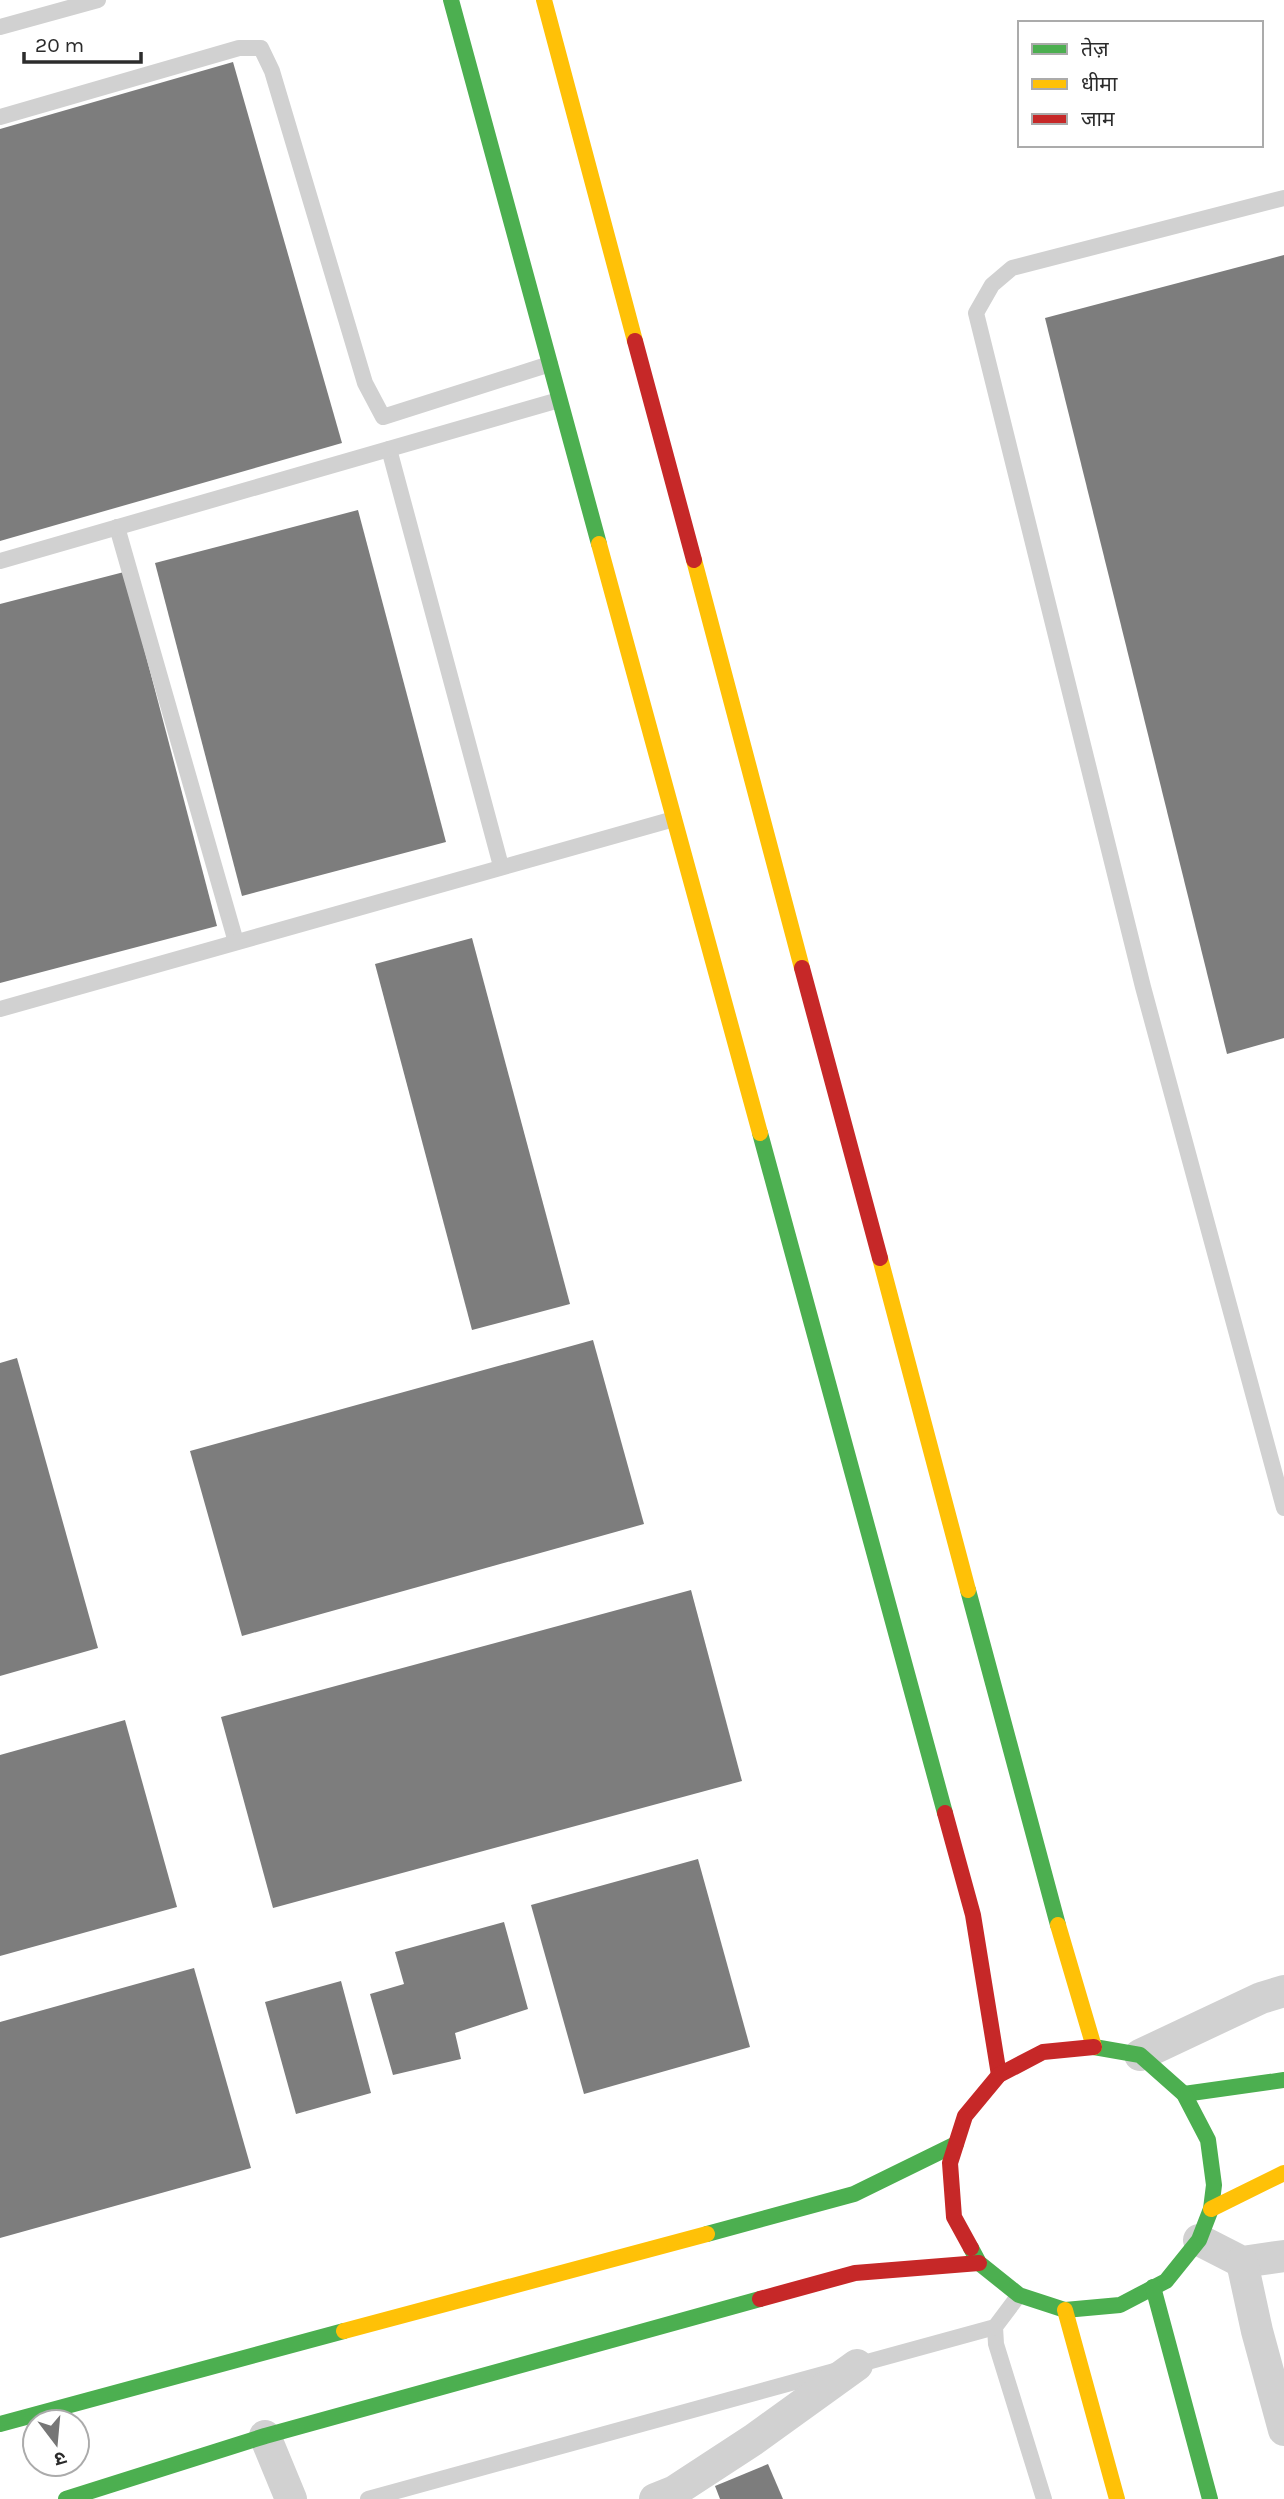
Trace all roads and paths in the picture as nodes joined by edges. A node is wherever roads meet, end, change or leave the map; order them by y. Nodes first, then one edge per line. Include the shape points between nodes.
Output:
1 (98, 0) edge
2 (451, 0) edge
3 (544, 0) edge
4 (0, 27) edge
5 (0, 117) edge
6 (1284, 198) edge
7 (550, 364) junction
8 (560, 400) junction
9 (389, 449) junction
10 (117, 527) junction
11 (0, 561) edge
12 (674, 818) junction
13 (501, 866) junction
14 (236, 942) junction
15 (0, 1009) edge
16 (1284, 1508) edge
17 (1284, 1991) edge
18 (1094, 2047) junction
19 (1140, 2054) junction
20 (999, 2075) junction
21 (1284, 2080) edge
22 (1184, 2094) junction
23 (956, 2144) junction
24 (1284, 2173) edge
25 (1211, 2208) junction
26 (1199, 2240) junction
27 (1284, 2256) edge
28 (1242, 2262) junction
29 (979, 2263) junction
30 (1153, 2287) junction
31 (1019, 2295) junction
32 (1065, 2310) junction
33 (995, 2327) junction
34 (857, 2365) junction
35 (0, 2424) edge
36 (1284, 2430) edge
37 (265, 2436) junction
38 (66, 2499) edge
39 (291, 2499) edge
40 (368, 2499) edge
41 (655, 2499) edge
42 (1044, 2499) edge
43 (1116, 2499) edge
44 (1210, 2499) edge

1 - 4 lane
2 - 7 street
3 - 18 street
5 - 7 lane via 239,48 261,48 272,71 365,383 383,417
6 - 16 lane via 1013,268 992,285 976,313 1143,987
7 - 8 street
8 - 9 lane
8 - 12 street
9 - 10 lane
9 - 13 lane
10 - 11 lane
10 - 14 lane
12 - 13 lane
12 - 20 street via 973,1914
13 - 14 lane
14 - 15 lane
17 - 19 street
18 - 19 street
18 - 20 street via 1043,2052
19 - 22 street
20 - 23 street via 965,2116
21 - 22 street
22 - 25 street via 1209,2140 1214,2185
23 - 29 street via 950,2163 954,2217
23 - 35 street via 854,2194
24 - 25 street
25 - 26 street
26 - 28 street
26 - 30 street via 1166,2281
27 - 28 street
28 - 36 street
29 - 31 street
29 - 37 street via 855,2273
30 - 32 street via 1120,2305
30 - 44 street
31 - 32 street
31 - 33 lane
32 - 43 street
33 - 34 lane
33 - 42 lane via 996,2344
34 - 40 lane
34 - 41 street via 753,2440
37 - 38 street
37 - 39 street

